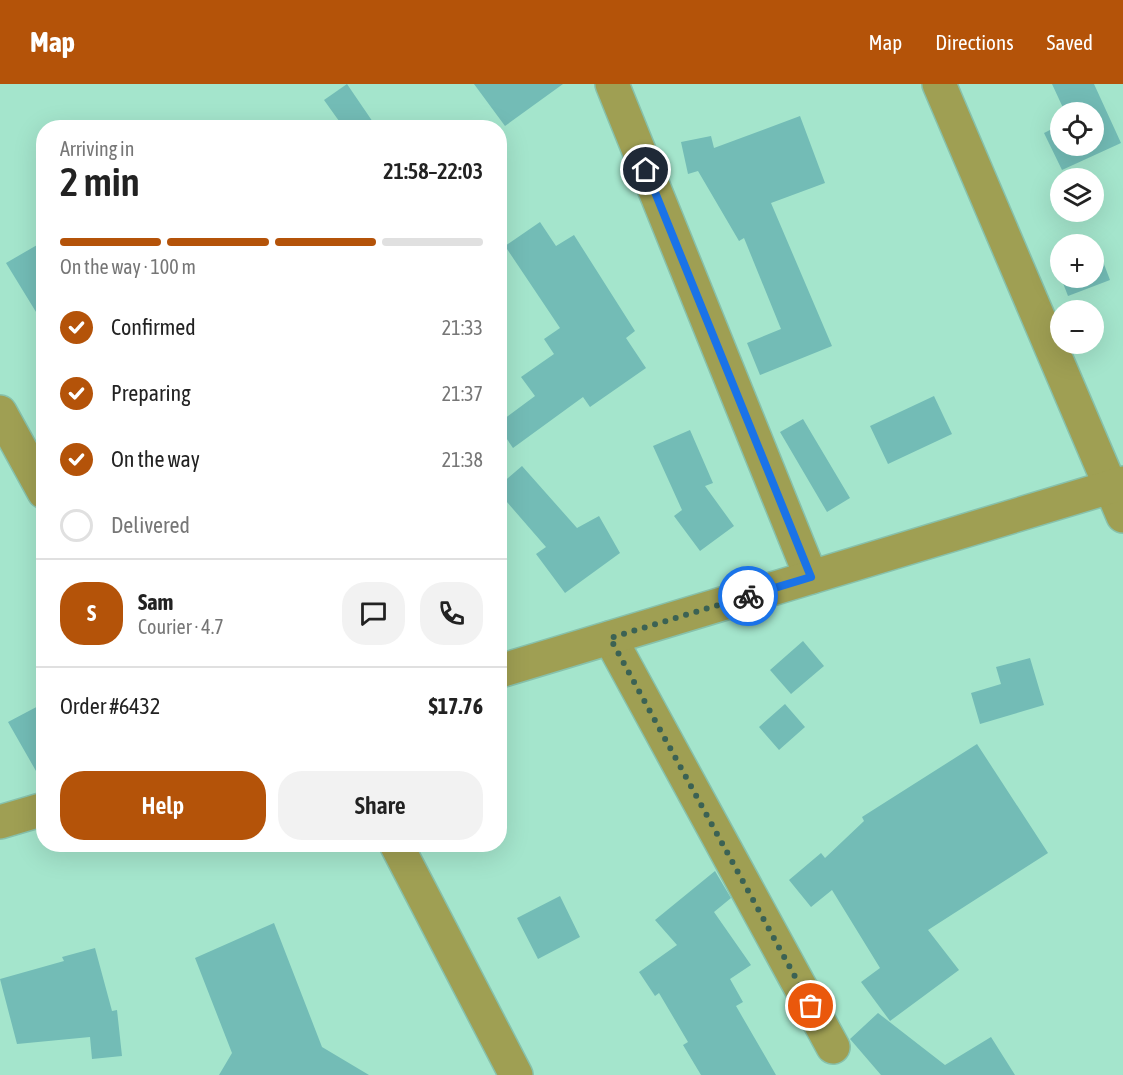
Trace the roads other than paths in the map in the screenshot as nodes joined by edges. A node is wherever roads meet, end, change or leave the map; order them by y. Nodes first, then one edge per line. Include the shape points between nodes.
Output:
1 (612, 84) edge
2 (939, 84) edge
3 (0, 412) edge
4 (36, 477) edge
5 (1119, 495) edge
6 (811, 577) junction
7 (610, 638) junction
8 (507, 670) edge
9 (36, 811) edge
10 (0, 822) edge
11 (400, 852) edge
12 (833, 1047) dead end
13 (516, 1075) edge

1 - 6 street
2 - 5 street
3 - 4 street
5 - 6 street
6 - 7 street
7 - 8 street
7 - 12 street
9 - 10 street
11 - 13 street

